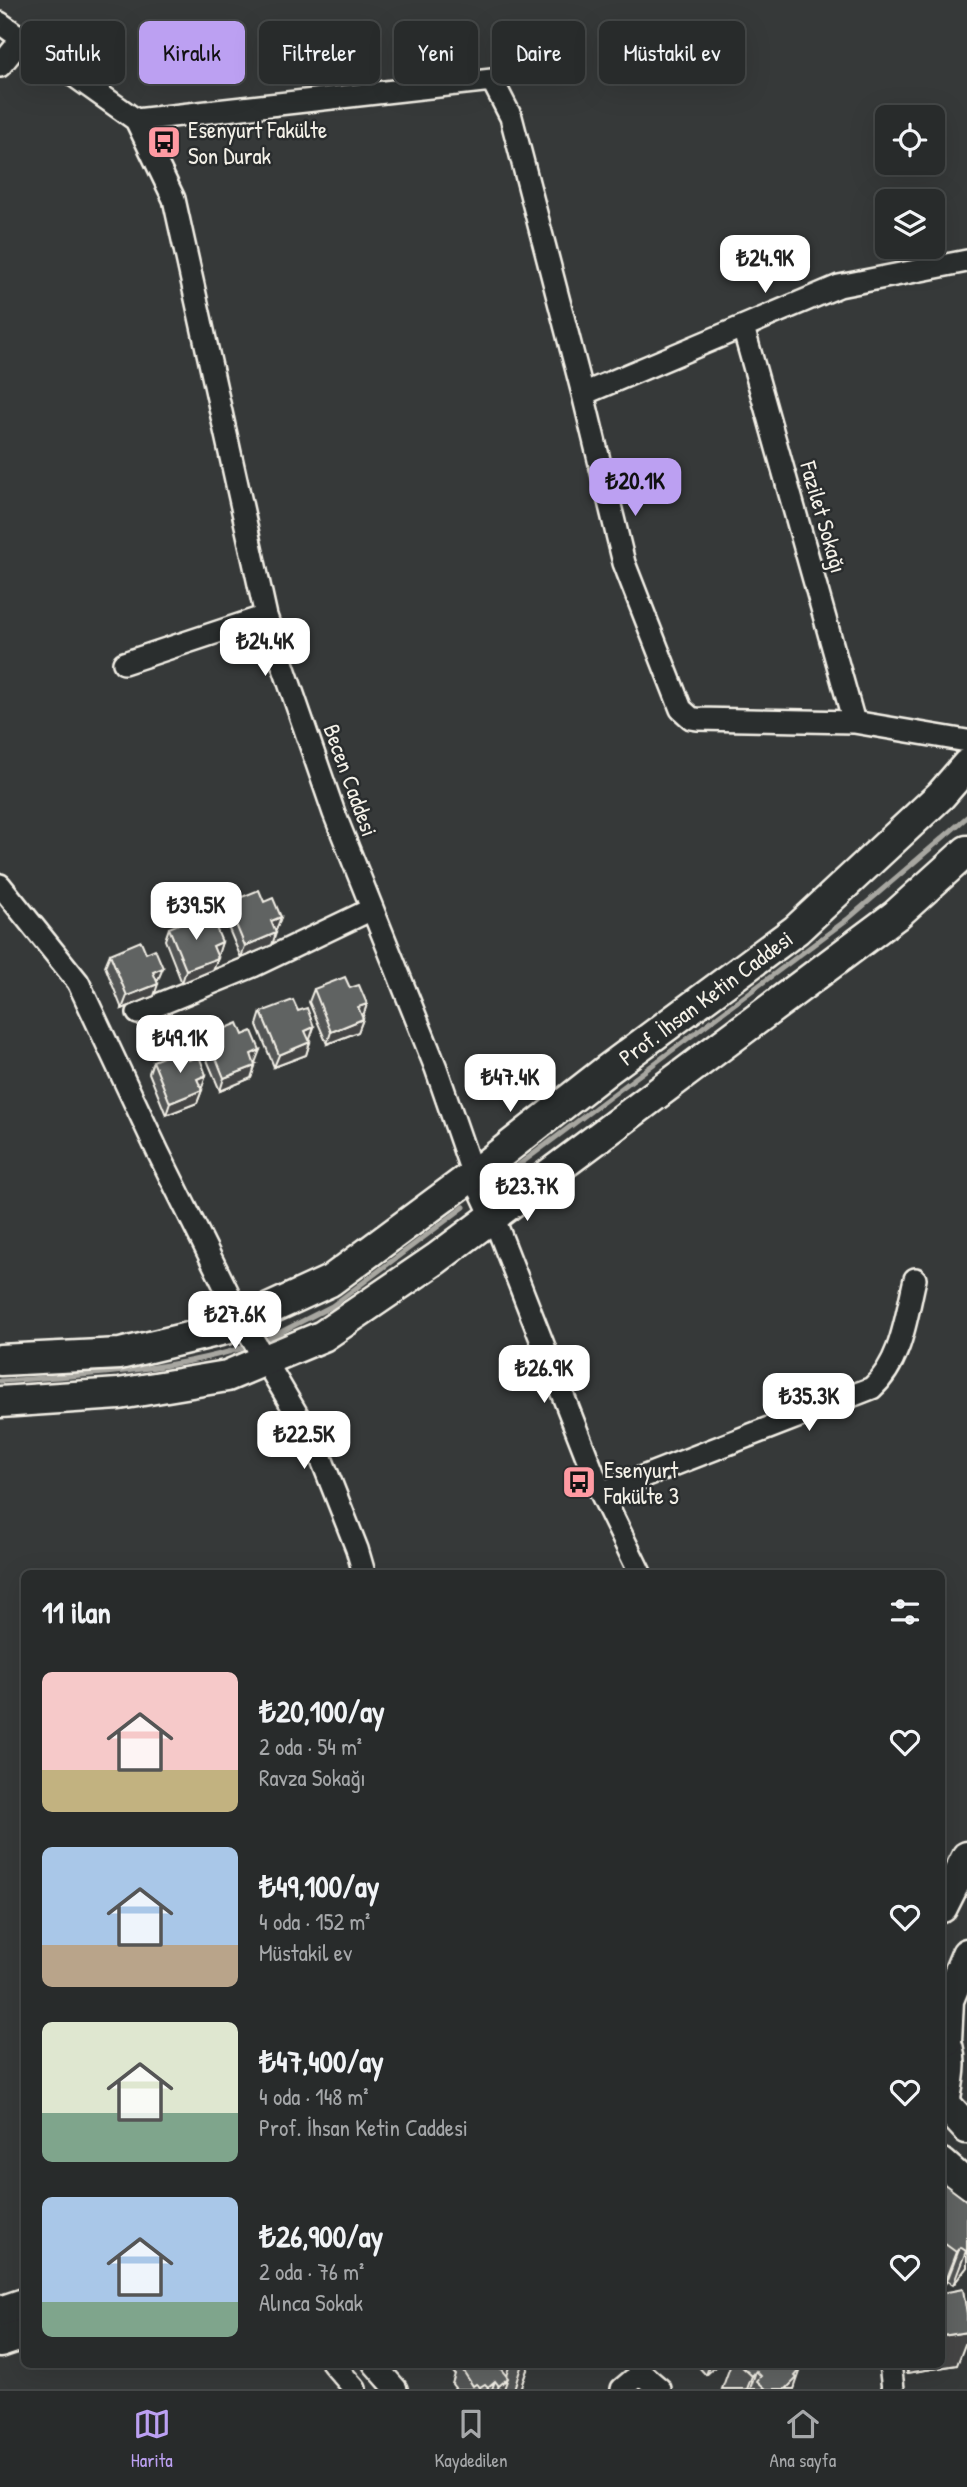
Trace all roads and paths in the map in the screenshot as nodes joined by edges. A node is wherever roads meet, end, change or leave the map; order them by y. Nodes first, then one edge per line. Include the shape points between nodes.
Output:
1 (1, 24) edge
2 (21, 38) edge
3 (21, 40) edge
4 (0, 66) edge
5 (85, 84) edge
6 (136, 120) junction
7 (967, 261) edge
8 (743, 327) junction
9 (583, 394) junction
10 (266, 616) junction
11 (124, 663) dead end
12 (854, 722) junction
13 (967, 741) edge
14 (967, 765) edge
15 (967, 851) edge
16 (0, 885) edge
17 (372, 909) junction
18 (138, 1013) dead end
19 (473, 1175) junction
20 (493, 1217) junction
21 (915, 1279) dead end
22 (242, 1321) junction
23 (0, 1360) edge
24 (264, 1360) junction
25 (0, 1402) edge
26 (601, 1493) junction
27 (362, 1570) edge
28 (639, 1570) edge
29 (967, 1857) edge
30 (945, 1901) edge
31 (965, 1960) edge
32 (967, 2011) edge
33 (945, 2028) edge
34 (945, 2044) edge
35 (945, 2095) edge
36 (945, 2106) edge
37 (967, 2128) edge
38 (945, 2167) edge
39 (967, 2186) edge
40 (21, 2305) edge
41 (0, 2312) edge
42 (21, 2335) edge
43 (0, 2342) edge
44 (337, 2368) edge
45 (378, 2368) edge
46 (890, 2368) edge
47 (639, 2369) edge
48 (355, 2389) edge
49 (396, 2389) edge
50 (622, 2389) edge
51 (660, 2389) edge
52 (893, 2389) edge

1 - 2 street
3 - 4 street
5 - 6 street
6 - 9 street via 492,80 511,117
6 - 10 street, Becen Caddesi via 174,199
7 - 8 street via 839,286
8 - 9 street
8 - 12 street, Fazilet Sokağı
9 - 12 street via 624,563 681,709 697,719
10 - 11 street
10 - 17 street, Becen Caddesi
12 - 13 street
14 - 19 street, Prof. İhsan Ketin Caddesi via 941,795 796,930
15 - 20 street via 896,915
16 - 22 street via 78,982
17 - 18 street via 253,966
17 - 19 street, Becen Caddesi
19 - 20 street, Becen Caddesi
19 - 22 street, Prof. İhsan Ketin Caddesi via 330,1280
20 - 24 street via 323,1336
20 - 26 street, Becen Caddesi
21 - 26 street via 894,1363 872,1388
22 - 23 street, Prof. İhsan Ketin Caddesi via 120,1354
22 - 24 street
24 - 25 street via 227,1376 119,1394
24 - 27 street via 318,1450
26 - 28 street, Becen Caddesi
29 - 30 street
31 - 32 street
31 - 33 street via 948,2000
34 - 35 street via 950,2073
36 - 37 street
38 - 39 street
40 - 41 street
42 - 43 street
44 - 48 street
45 - 49 street
46 - 52 street
47 - 50 street
47 - 51 street

